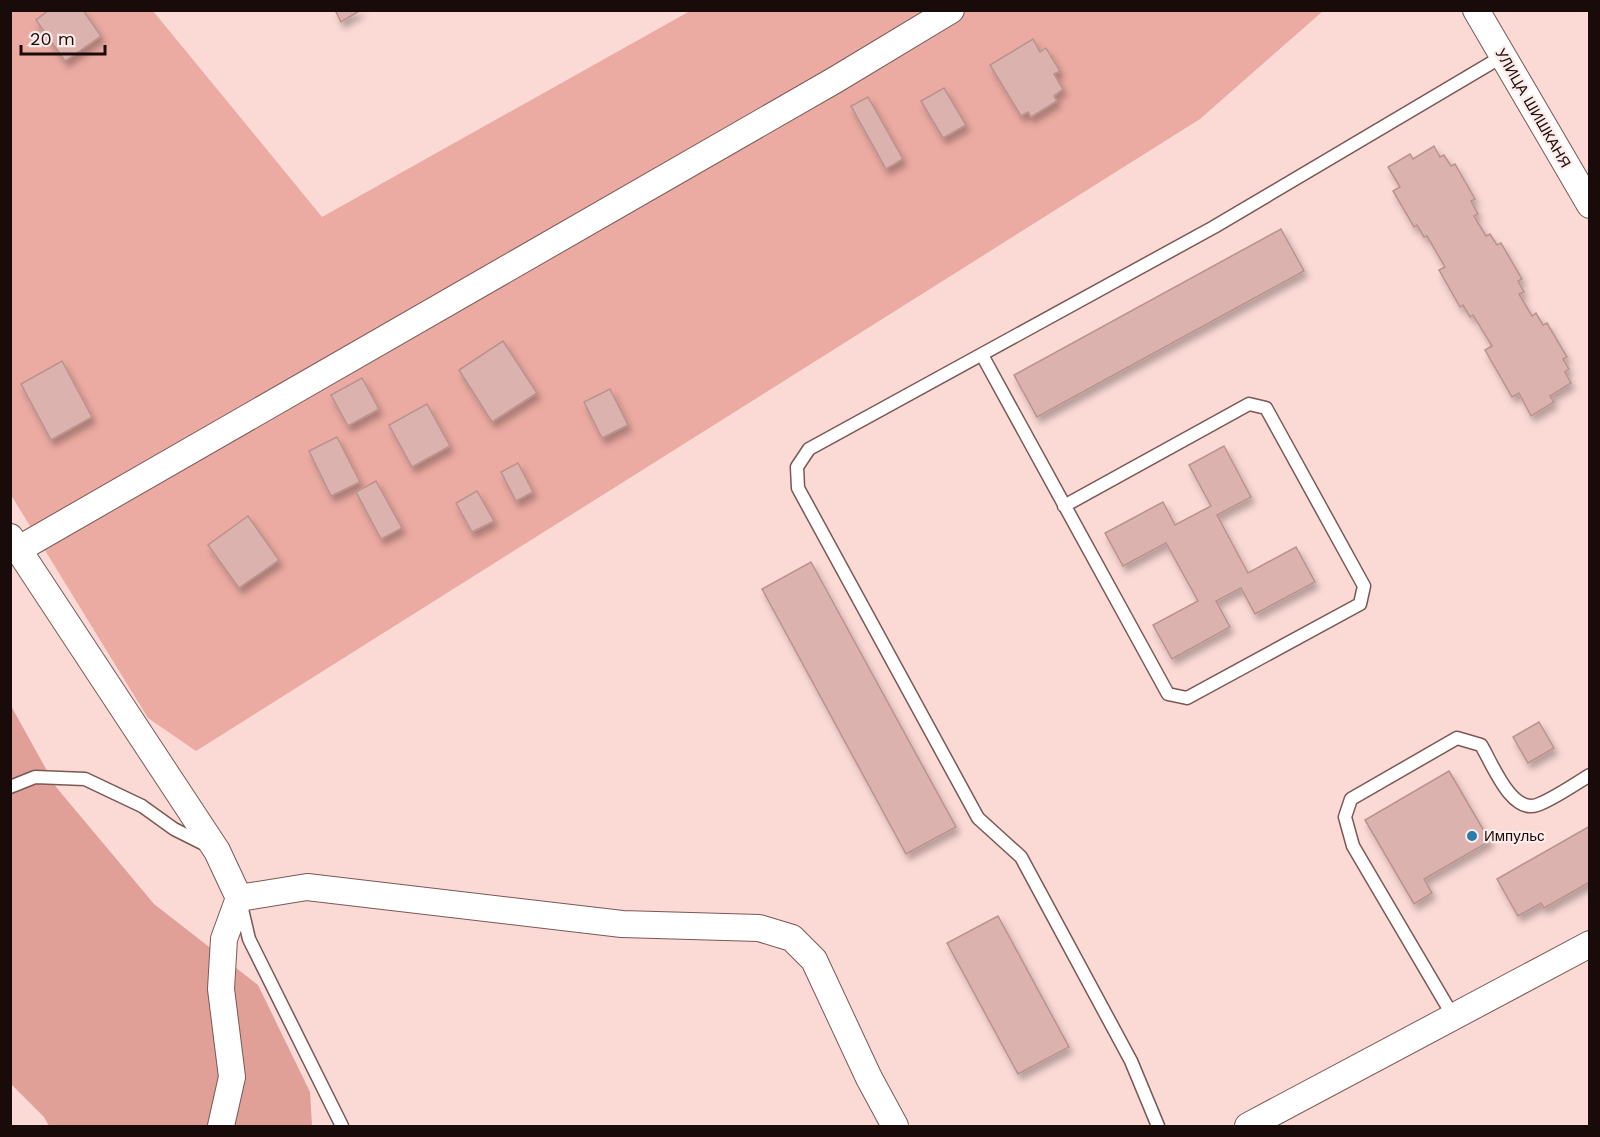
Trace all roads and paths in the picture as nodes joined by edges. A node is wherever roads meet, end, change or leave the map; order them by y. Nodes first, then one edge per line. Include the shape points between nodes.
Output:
1 (951, 10) edge
2 (1476, 10) edge
3 (1503, 56) junction
4 (1590, 205) edge
5 (982, 355) junction
6 (1064, 506) junction
7 (15, 543) edge
8 (1590, 775) edge
9 (10, 787) edge
10 (217, 850) junction
11 (239, 898) junction
12 (1590, 944) edge
13 (1453, 1016) junction
14 (221, 1126) edge
15 (342, 1126) edge
16 (895, 1126) edge
17 (1158, 1126) edge
18 (1248, 1126) edge

1 - 7 street via 814,92
2 - 3 street, УЛИЦА ШИШКАНЯ
3 - 4 street, УЛИЦА ШИШКАНЯ
3 - 5 lane via 1214,228
5 - 6 lane
5 - 17 lane via 809,449 797,467 798,488 978,818 1021,857 1131,1061
6 - 6 lane via 1168,694 1187,698 1360,604 1364,586 1266,408 1249,404
7 - 10 street
8 - 13 lane via 1536,806 1524,806 1513,800 1481,745 1457,738 1351,799 1345,817 1353,846
9 - 10 lane via 35,777 85,779 142,806 174,829
10 - 11 street
11 - 14 street via 225,939 221,989 232,1077
11 - 15 lane via 249,939
11 - 16 street via 308,887 622,924 759,928 792,938 814,960
12 - 13 street
13 - 18 street

